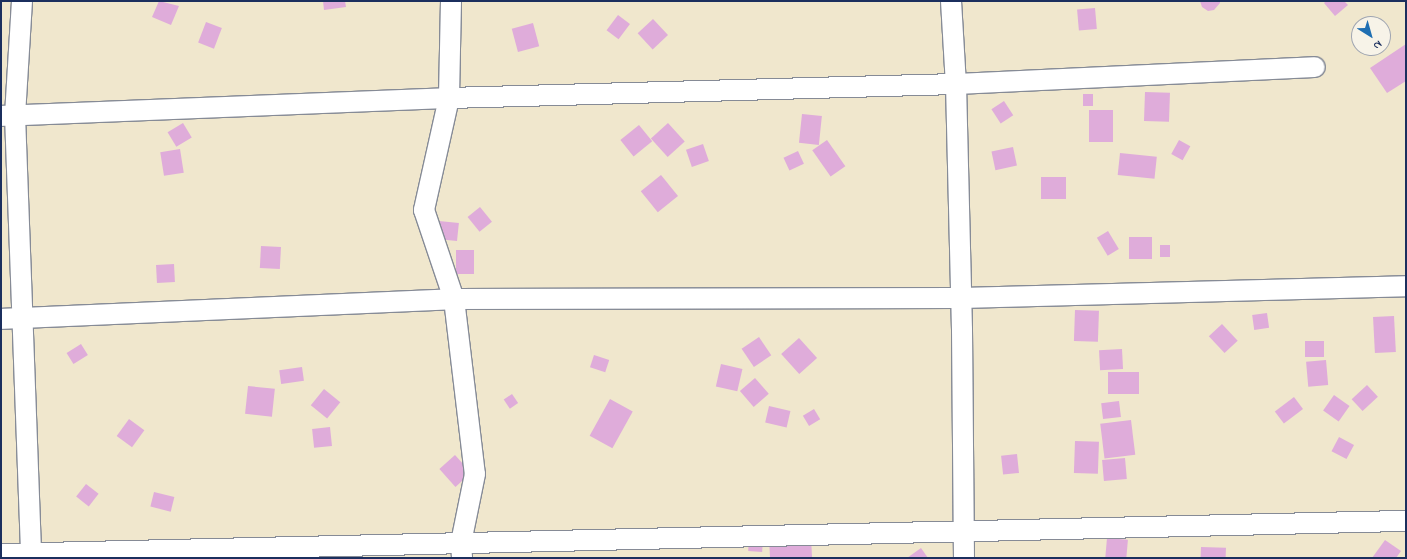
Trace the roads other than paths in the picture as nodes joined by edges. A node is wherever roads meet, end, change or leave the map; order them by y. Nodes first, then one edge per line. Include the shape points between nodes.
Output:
1 (22, 1) edge
2 (451, 1) edge
3 (951, 1) edge
4 (1315, 67) dead end
5 (956, 84) junction
6 (449, 98) junction
7 (8, 116) edge
8 (1406, 286) edge
9 (961, 298) junction
10 (454, 299) junction
11 (22, 318) junction
12 (1, 319) edge
13 (1406, 521) edge
14 (964, 532) junction
15 (462, 551) edge
16 (1, 554) edge
17 (30, 556) edge
18 (964, 558) edge

1 - 7 street
2 - 6 street
3 - 5 street
4 - 5 street
5 - 6 street
5 - 9 street
6 - 7 street
6 - 10 street via 424,210
7 - 11 street
8 - 9 street
9 - 10 street
9 - 14 street
10 - 11 street
10 - 15 street via 475,474
11 - 12 street
11 - 17 street
13 - 14 street
14 - 15 street
14 - 18 street
15 - 17 street
16 - 17 street

